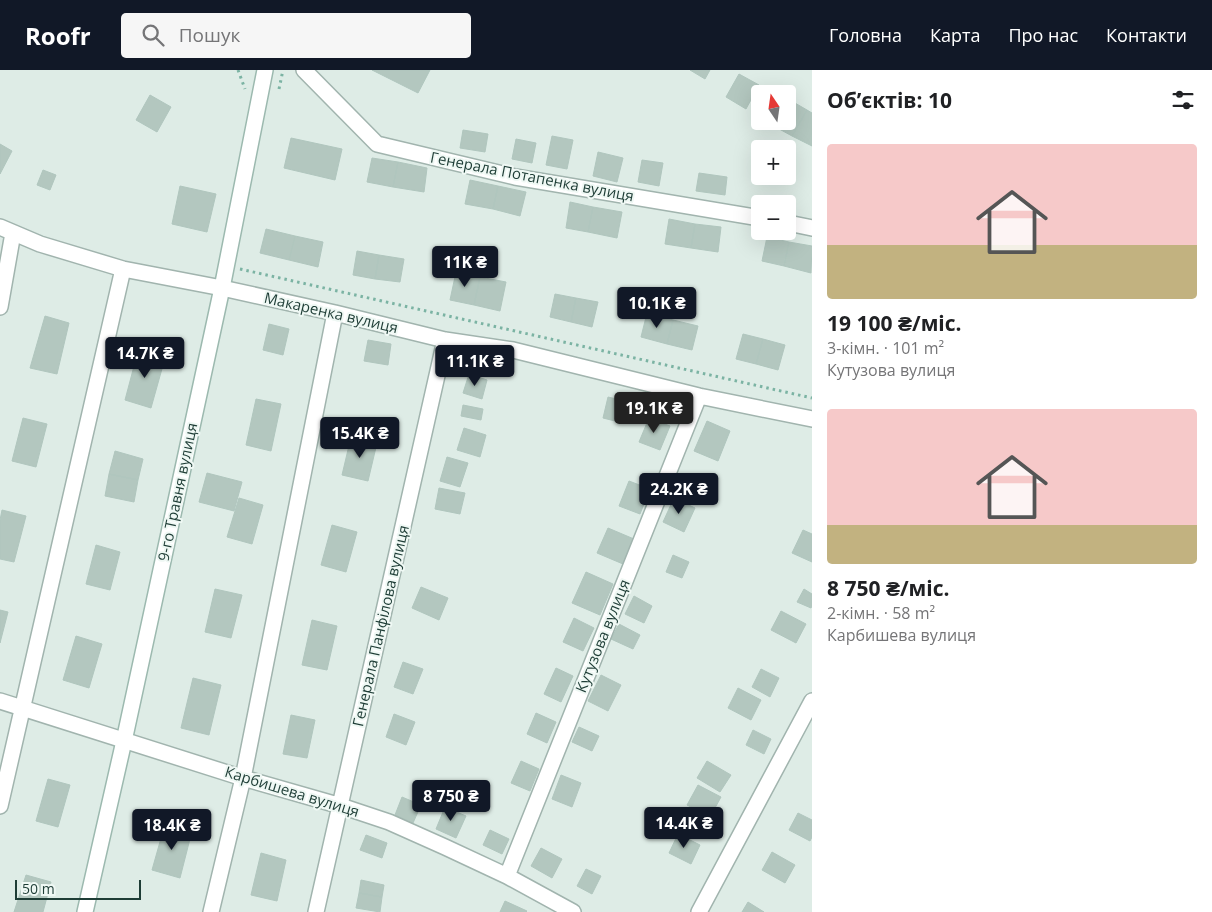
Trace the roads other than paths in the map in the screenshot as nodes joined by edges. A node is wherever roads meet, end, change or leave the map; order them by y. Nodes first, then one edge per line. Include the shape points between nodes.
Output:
1 (265, 70) edge
2 (304, 70) edge
3 (751, 216) edge
4 (796, 225) edge
5 (812, 228) edge
6 (6, 230) edge
7 (124, 269) junction
8 (222, 288) junction
9 (0, 307) edge
10 (335, 313) junction
11 (445, 340) junction
12 (699, 396) junction
13 (812, 419) edge
14 (0, 701) edge
15 (812, 701) edge
16 (22, 708) junction
17 (124, 741) junction
18 (243, 778) junction
19 (0, 806) edge
20 (341, 806) junction
21 (507, 876) junction
22 (84, 912) edge
23 (211, 912) edge
24 (316, 912) edge
25 (573, 912) edge
26 (698, 912) edge

1 - 8 street, 9-го Травня вулиця
2 - 3 street, Генерала Потапенка вулиця via 377,144 516,177
4 - 5 street
6 - 7 street, Макаренка вулиця via 40,244
6 - 9 street
7 - 8 street, Макаренка вулиця
7 - 16 street
8 - 10 street, Макаренка вулиця
8 - 17 street, 9-го Травня вулиця
10 - 11 street, Макаренка вулиця
10 - 18 street
11 - 12 street, Макаренка вулиця via 513,350
11 - 20 street, Генерала Панфілова вулиця
12 - 13 street, Макаренка вулиця
12 - 21 street, Кутузова вулиця
14 - 16 street, Карбишева вулиця
15 - 26 street
16 - 17 street, Карбишева вулиця
16 - 19 street
17 - 18 street, Карбишева вулиця
17 - 22 street, 9-го Травня вулиця
18 - 20 street, Карбишева вулиця
18 - 23 street
20 - 21 street, Карбишева вулиця via 389,822
20 - 24 street, Генерала Панфілова вулиця
21 - 25 street, Карбишева вулиця

